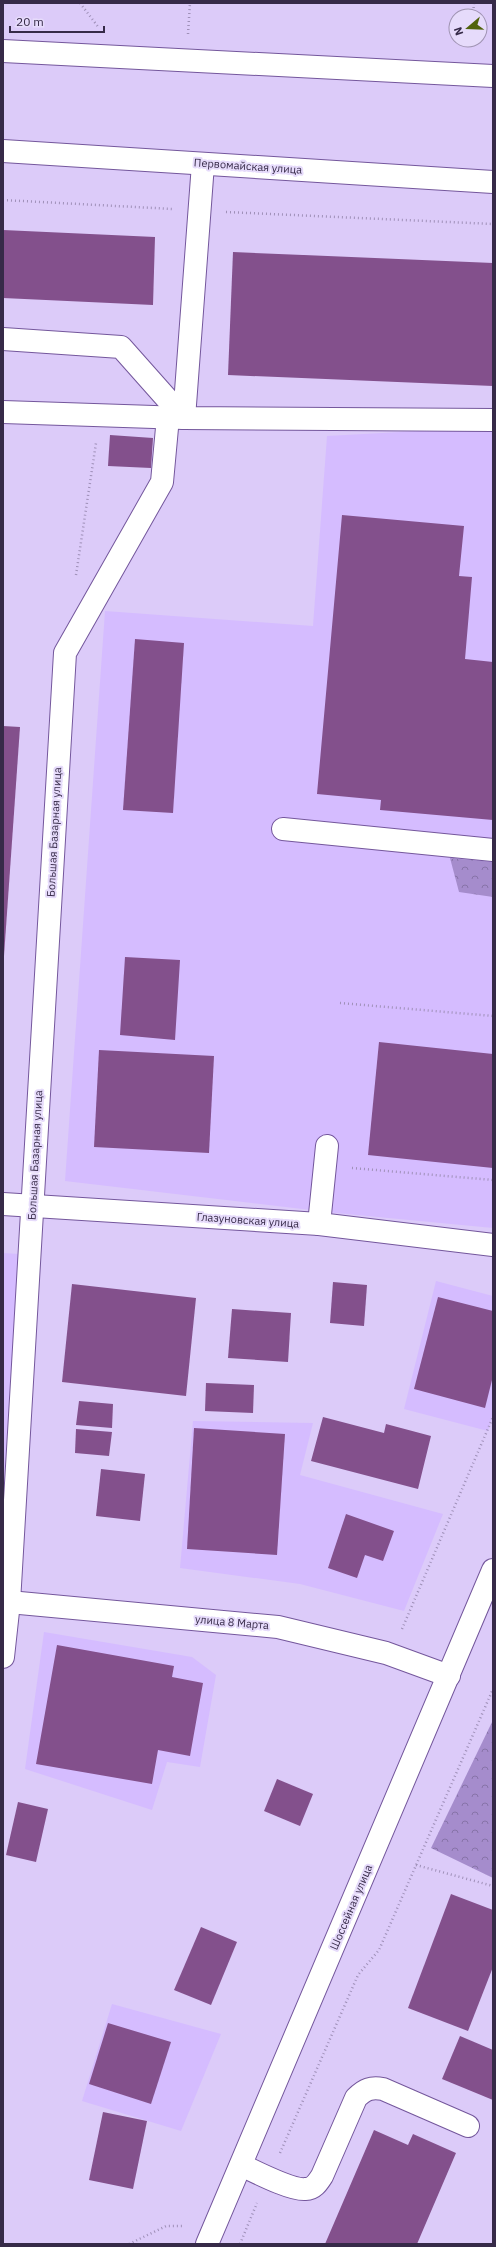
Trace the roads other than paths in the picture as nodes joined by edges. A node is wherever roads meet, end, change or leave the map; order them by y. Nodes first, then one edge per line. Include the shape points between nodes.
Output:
1 (3, 51) edge
2 (493, 76) edge
3 (3, 151) edge
4 (203, 164) junction
5 (493, 182) edge
6 (3, 340) edge
7 (3, 412) edge
8 (176, 417) junction
9 (493, 420) edge
10 (283, 829) dead end
11 (493, 850) edge
12 (326, 1156) road end
13 (3, 1204) edge
14 (32, 1206) junction
15 (319, 1224) junction
16 (493, 1245) edge
17 (493, 1570) edge
18 (9, 1602) junction
19 (3, 1657) edge
20 (449, 1676) junction
21 (468, 2126) dead end
22 (240, 2165) junction
23 (207, 2244) edge

1 - 2 street
3 - 4 street, Первомайская улица
4 - 5 street, Первомайская улица
4 - 8 street via 200,211
6 - 8 street via 121,347
7 - 8 street
8 - 9 street
8 - 14 street, Большая Базарная улица via 162,482 64,653
10 - 11 street
12 - 15 street
13 - 14 street, Глазуновская улица
14 - 15 street, Глазуновская улица
14 - 18 street, Большая Базарная улица
15 - 16 street, Глазуновская улица
17 - 20 street, Шоссейная улица
18 - 19 street, Большая Базарная улица
18 - 20 street, улица 8 Марта via 278,1626 386,1653
20 - 22 street, Шоссейная улица
21 - 22 street via 373,2087 363,2091 356,2098 322,2176 315,2186 306,2190 295,2188
22 - 23 street, Шоссейная улица

